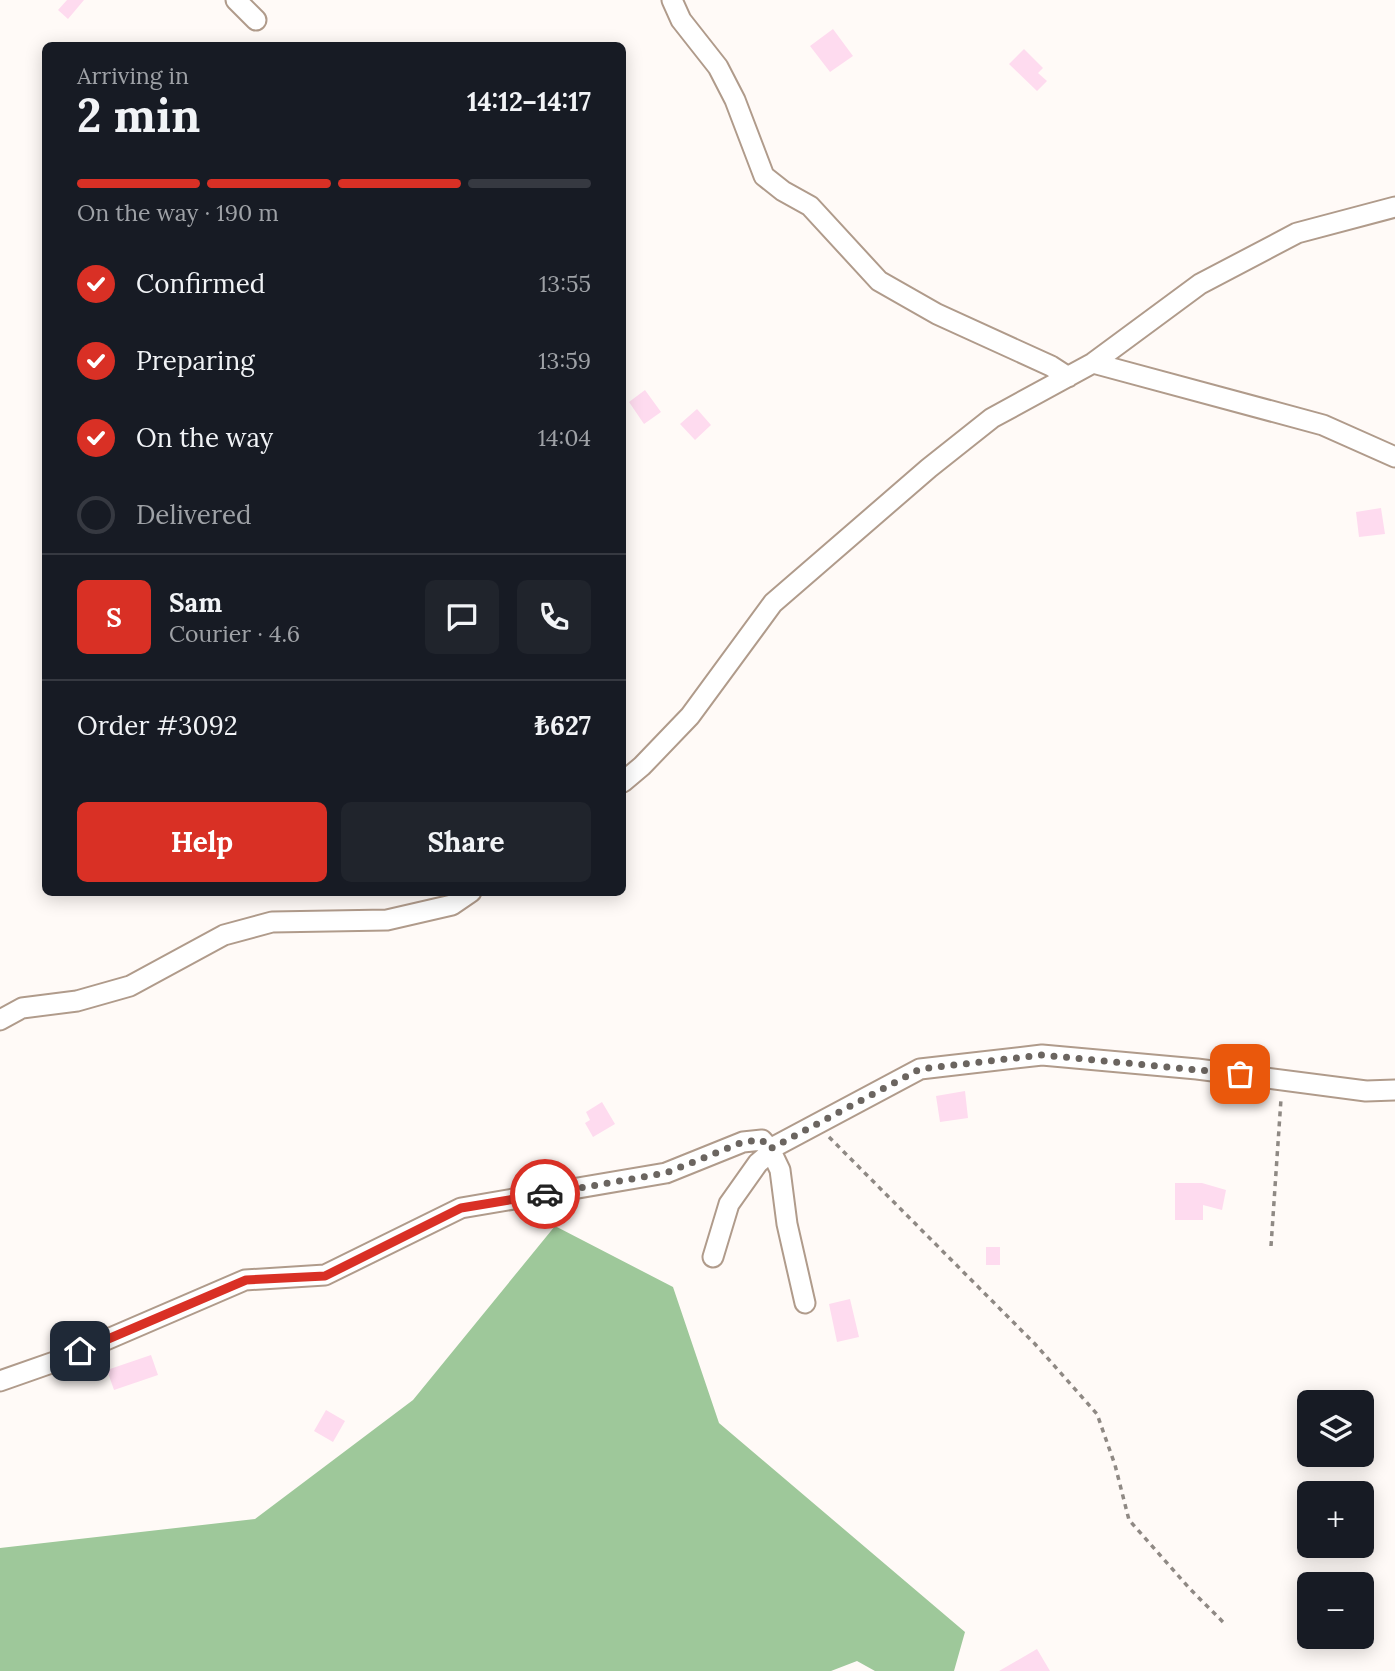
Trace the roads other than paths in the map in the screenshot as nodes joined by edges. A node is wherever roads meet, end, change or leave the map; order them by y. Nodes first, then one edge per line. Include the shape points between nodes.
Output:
1 (236, 0) edge
2 (672, 0) edge
3 (256, 20) dead end
4 (1395, 207) edge
5 (1093, 363) junction
6 (1068, 377) junction
7 (1395, 457) edge
8 (626, 779) edge
9 (465, 896) edge
10 (0, 1020) edge
11 (1395, 1090) edge
12 (771, 1151) junction
13 (713, 1258) dead end
14 (804, 1303) dead end
15 (0, 1381) edge

1 - 3 street
2 - 6 street via 681,20 718,67 764,176 810,206 879,281
4 - 5 street via 1297,233 1200,284
5 - 6 street
5 - 7 street via 1323,425
6 - 8 street via 992,418 773,603 690,716
9 - 10 street via 452,905 387,920 272,922 224,935 130,986 77,1001 22,1008
11 - 12 street via 1366,1091 1042,1055 920,1069
12 - 13 street via 729,1204
12 - 14 street via 780,1170
12 - 15 street via 762,1140 743,1142 666,1173 461,1208 325,1276 246,1280

